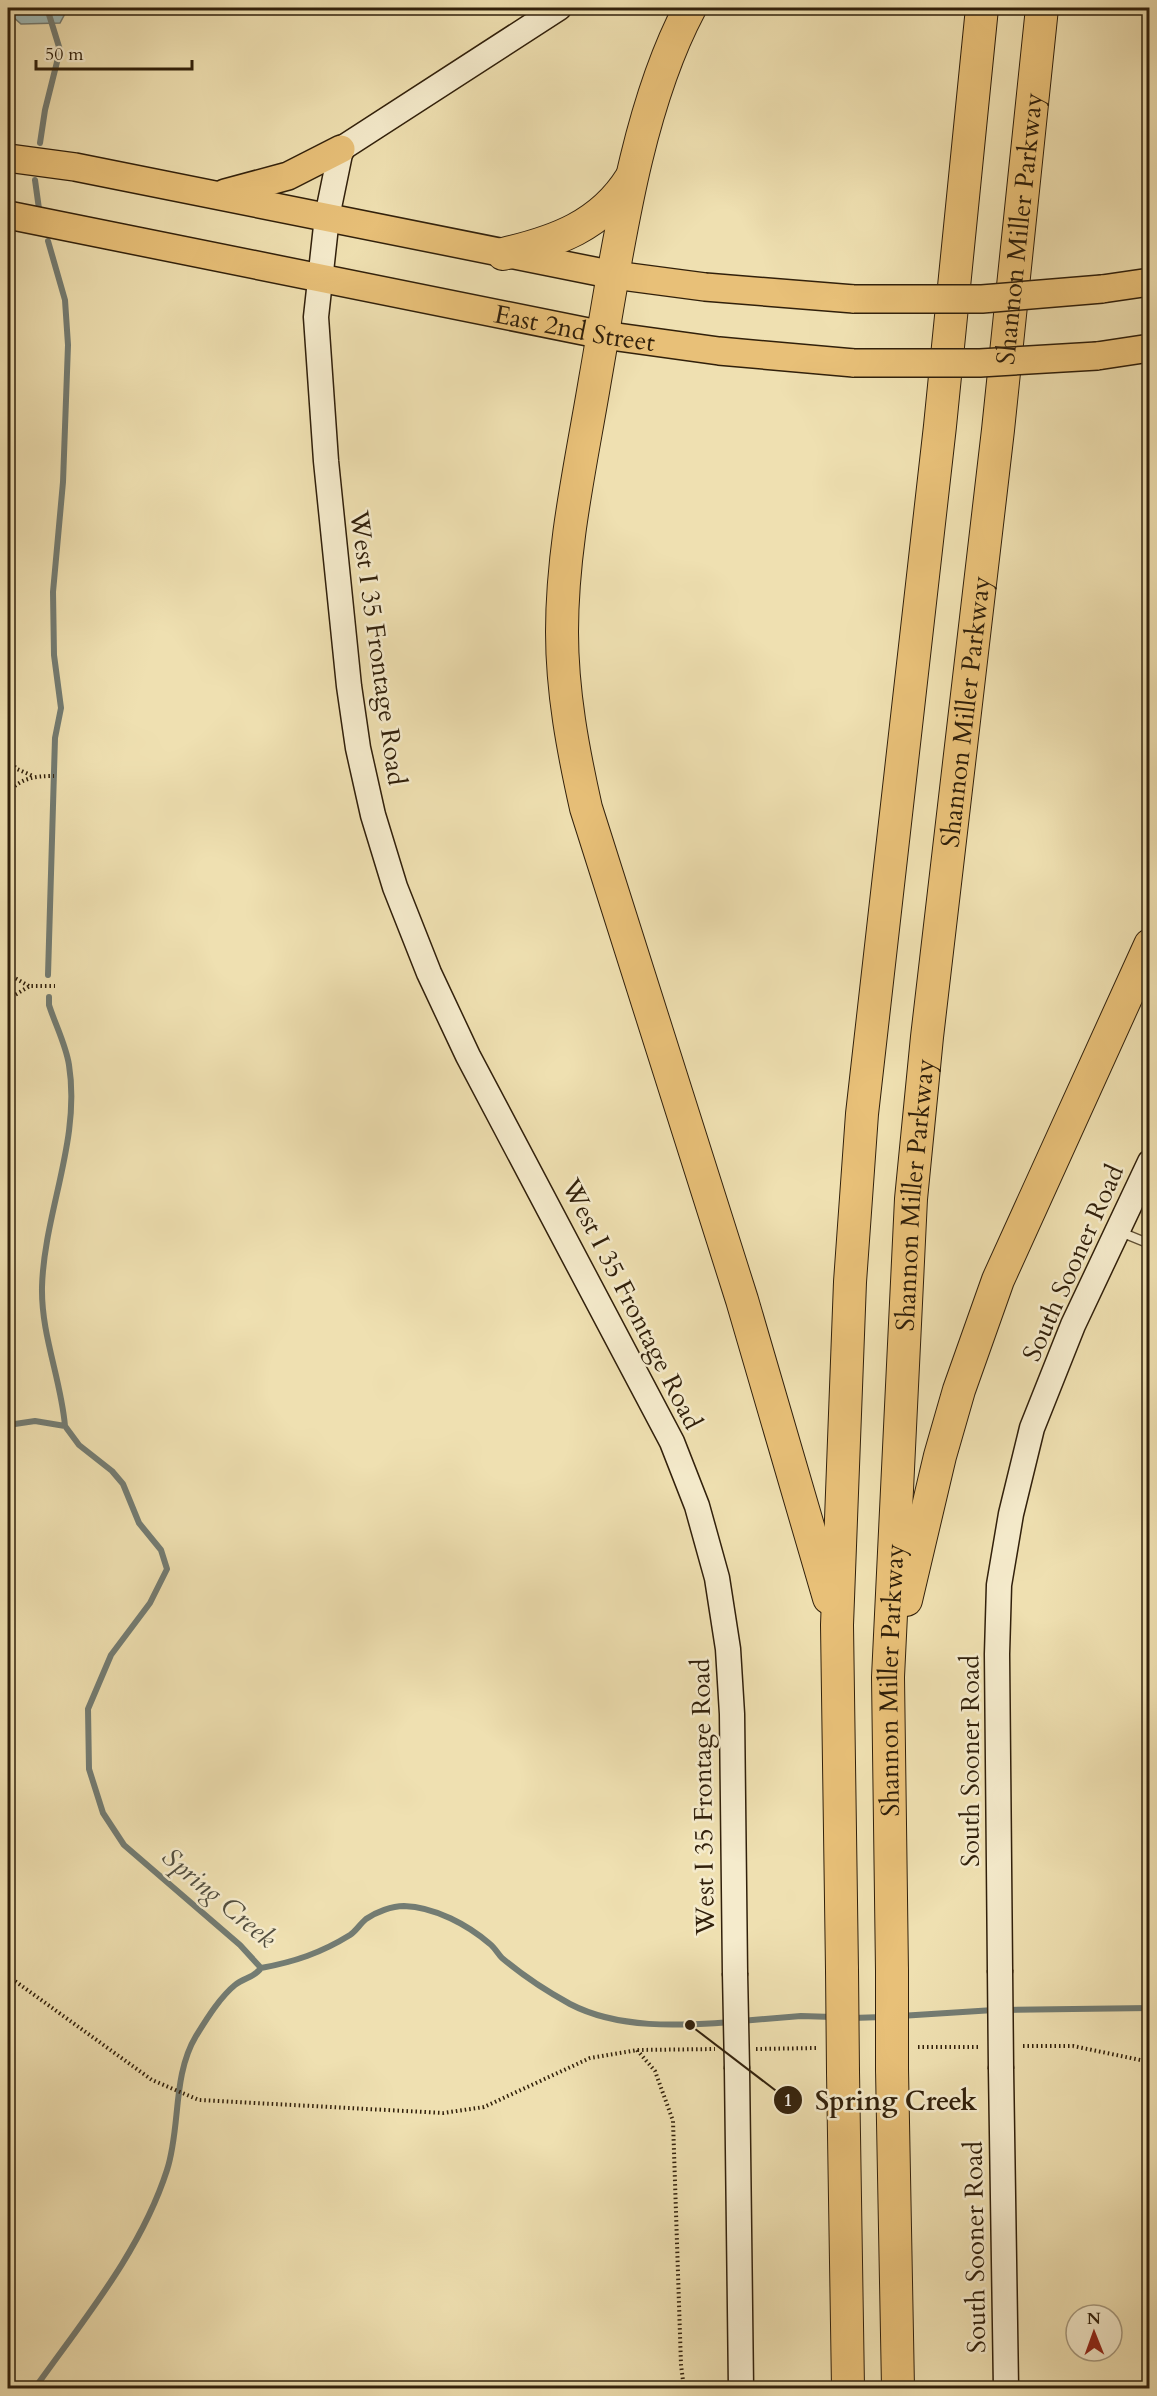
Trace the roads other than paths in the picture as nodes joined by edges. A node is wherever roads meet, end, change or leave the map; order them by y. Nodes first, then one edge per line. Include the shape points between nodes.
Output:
1 (559, 8) edge
2 (690, 8) edge
3 (982, 8) edge
4 (1042, 8) edge
5 (341, 149) junction
6 (8, 158) edge
7 (634, 172) junction
8 (216, 195) junction
9 (8, 215) edge
10 (327, 217) junction
11 (503, 254) junction
12 (614, 275) junction
13 (319, 278) junction
14 (1149, 282) edge
15 (603, 335) junction
16 (1149, 348) edge
17 (1149, 945) edge
18 (1149, 1162) edge
19 (1118, 1231) junction
20 (1149, 1244) edge
21 (837, 1625) junction
22 (888, 1677) junction
23 (741, 2388) edge
24 (848, 2388) edge
25 (898, 2388) edge
26 (1006, 2388) edge

1 - 5 street
2 - 7 highway via 674,38 654,95
3 - 21 highway, Shannon Miller Parkway via 940,426 862,1114 850,1282
4 - 22 highway, Shannon Miller Parkway via 912,1188
5 - 8 main road via 288,176
5 - 10 street
6 - 8 main road
7 - 11 highway via 619,197 597,218 546,244
7 - 12 highway
8 - 10 main road
9 - 13 main road, East 2nd Street
10 - 11 main road
10 - 13 street, West I 35 Frontage Road
11 - 12 main road
12 - 14 main road, bridge via 854,299 982,299
12 - 15 highway
13 - 15 main road, East 2nd Street
13 - 23 street, West I 35 Frontage Road, bridge via 316,316 326,461 349,686 376,825 429,973 468,1056 672,1442 697,1506 717,1578 728,1649 732,1714
15 - 16 main road, East 2nd Street, bridge via 719,351 854,363 980,363 1097,356
15 - 21 highway via 563,580 564,664 571,740 586,808 742,1300
17 - 22 highway via 998,1280 940,1456
18 - 19 street, South Sooner Road
19 - 20 lane
19 - 26 street, South Sooner Road, bridge via 1073,1325 1032,1428 999,1585
21 - 24 highway, Shannon Miller Parkway, bridge via 842,1970 834,2060
22 - 25 highway, Shannon Miller Parkway, bridge via 892,1971 900,2058

